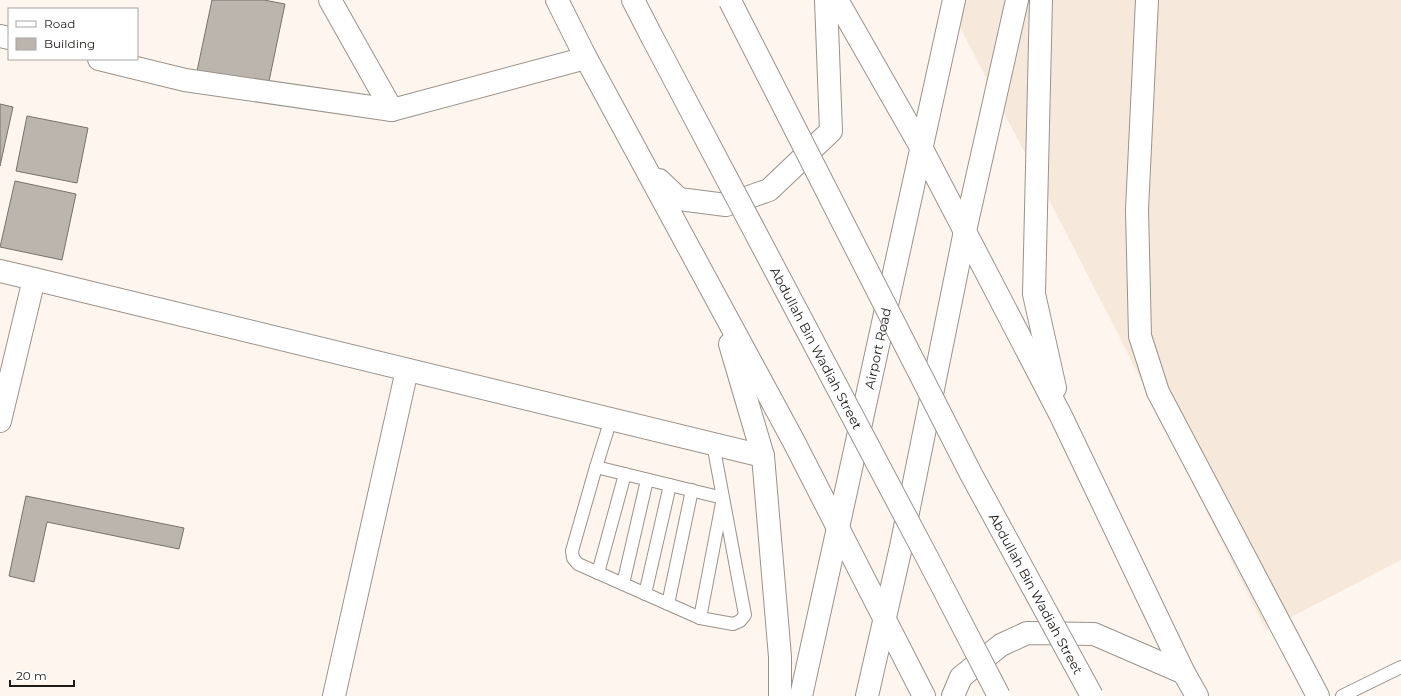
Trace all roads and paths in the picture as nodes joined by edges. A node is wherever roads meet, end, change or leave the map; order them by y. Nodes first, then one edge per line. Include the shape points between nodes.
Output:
1 (330, 0) edge
2 (557, 0) edge
3 (633, 0) edge
4 (730, 0) edge
5 (826, 0) edge
6 (837, 0) edge
7 (954, 0) edge
8 (1017, 0) edge
9 (1041, 0) edge
10 (1147, 0) edge
11 (586, 58) junction
12 (103, 60) edge
13 (392, 110) junction
14 (921, 147) junction
15 (646, 168) junction
16 (965, 231) junction
17 (0, 271) edge
18 (34, 279) junction
19 (719, 304) junction
20 (407, 370) junction
21 (1061, 416) junction
22 (611, 419) junction
23 (0, 421) edge
24 (713, 444) junction
25 (763, 456) junction
26 (596, 468) junction
27 (625, 474) junction
28 (647, 480) junction
29 (670, 485) junction
30 (692, 490) junction
31 (723, 498) junction
32 (839, 528) junction
33 (598, 573) junction
34 (623, 584) junction
35 (645, 594) junction
36 (668, 604) junction
37 (700, 618) junction
38 (885, 620) junction
39 (1401, 667) edge
40 (1184, 673) junction
41 (334, 696) edge
42 (780, 696) edge
43 (802, 696) edge
44 (867, 696) edge
45 (924, 696) edge
46 (953, 696) edge
47 (999, 696) edge
48 (1092, 696) edge
49 (1197, 696) edge
50 (1318, 696) edge
51 (1342, 696) edge

1 - 13 main road
2 - 11 main road
3 - 47 main road, Abdullah Bin Wadiah Street, bridge
4 - 48 main road, Abdullah Bin Wadiah Street, bridge via 971,474
5 - 15 main road via 831,131 769,190 726,205 679,199
6 - 14 main road
7 - 14 main road, Airport Road
8 - 16 main road
9 - 21 main road via 1034,294
10 - 50 main road via 1138,210 1140,336 1158,392
11 - 13 main road
11 - 15 main road
12 - 13 main road via 185,80
14 - 16 main road
14 - 32 main road, Airport Road
15 - 19 main road
16 - 21 main road
16 - 38 main road
17 - 18 main road
18 - 20 main road
18 - 23 main road
19 - 25 main road
19 - 32 main road
20 - 22 main road
20 - 41 main road
21 - 40 main road
22 - 24 main road
22 - 26 lane
24 - 25 main road
24 - 31 lane
25 - 42 main road via 780,657
26 - 27 lane
26 - 33 lane via 572,550 573,558 578,564
27 - 28 lane
27 - 33 lane
28 - 29 lane
28 - 34 lane
29 - 30 lane
29 - 35 lane
30 - 31 lane
30 - 36 lane
31 - 37 lane
31 - 37 lane via 745,615 733,624
32 - 38 main road
32 - 43 main road, Airport Road
33 - 34 lane
34 - 35 lane
35 - 36 lane
36 - 37 lane
38 - 44 main road
38 - 45 main road
39 - 51 lane
40 - 46 main road via 1094,634 1027,633 1001,645 962,677
40 - 49 main road

